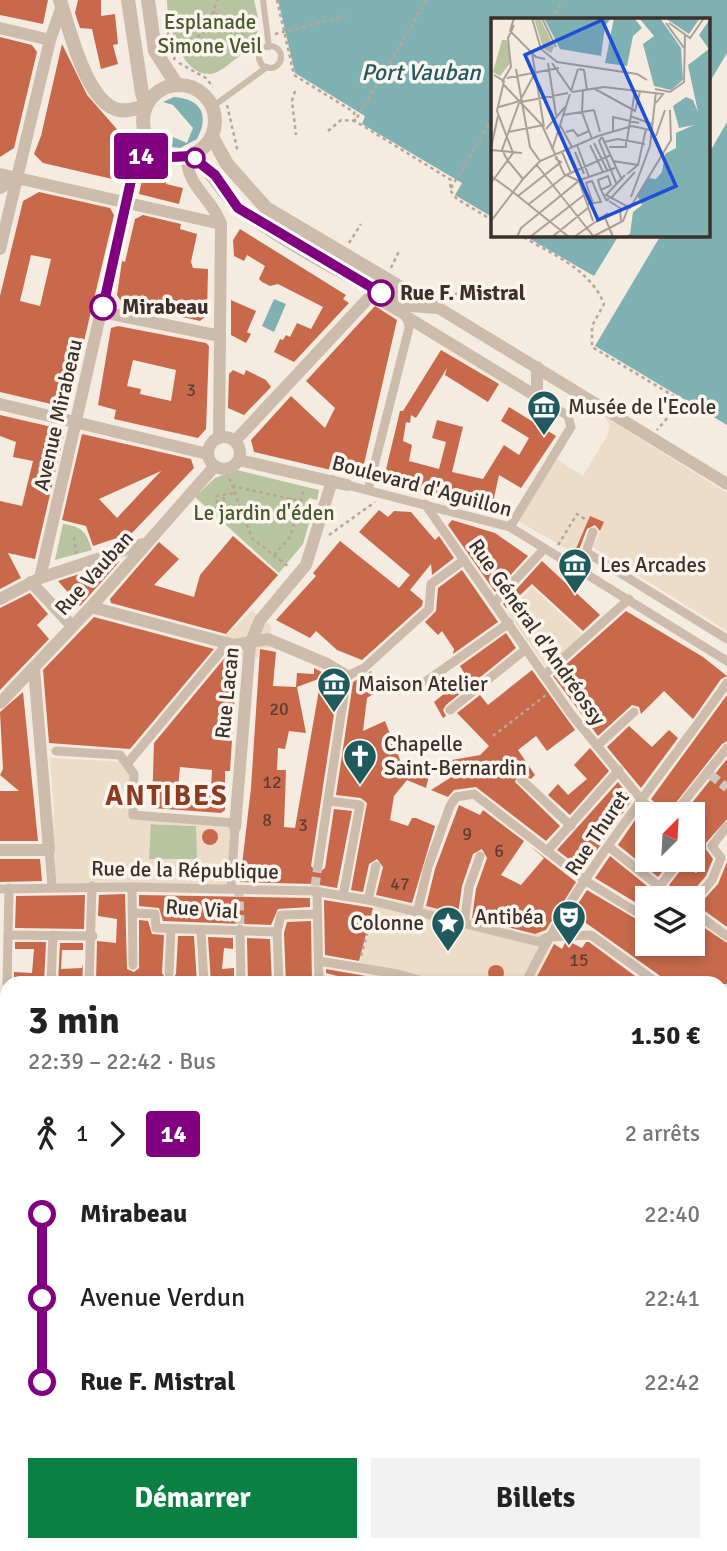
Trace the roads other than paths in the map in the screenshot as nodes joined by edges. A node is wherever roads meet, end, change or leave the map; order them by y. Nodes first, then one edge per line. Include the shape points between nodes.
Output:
1 (128, 0) edge
2 (148, 0) edge
3 (263, 0) edge
4 (61, 3) edge
5 (0, 28) edge
6 (50, 40) junction
7 (269, 47) junction
8 (267, 67) junction
9 (177, 85) junction
10 (218, 103) junction
11 (146, 105) junction
12 (212, 137) junction
13 (156, 149) junction
14 (189, 156) junction
15 (0, 174) edge
16 (17, 178) junction
17 (0, 188) edge
18 (126, 203) junction
19 (238, 208) junction
20 (221, 224) junction
21 (0, 249) edge
22 (374, 293) junction
23 (438, 308) junction
24 (102, 312) junction
25 (407, 317) junction
26 (220, 336) junction
27 (537, 367) junction
28 (537, 389) dead end
29 (0, 404) edge
30 (549, 404) joint
31 (77, 422) junction
32 (219, 438) junction
33 (235, 441) junction
34 (208, 454) junction
35 (239, 460) junction
36 (214, 467) junction
37 (332, 481) junction
38 (727, 484) edge
39 (348, 485) joint
40 (368, 490) junction
41 (425, 504) junction
42 (510, 527) junction
43 (593, 528) road end
44 (146, 543) junction
45 (548, 551) junction
46 (464, 560) junction
47 (36, 580) junction
48 (0, 599) edge
49 (629, 599) junction
50 (494, 603) junction
51 (91, 607) junction
52 (509, 623) junction
53 (72, 626) junction
54 (727, 639) edge
55 (227, 644) junction
56 (250, 644) junction
57 (526, 649) junction
58 (727, 661) edge
59 (34, 668) junction
60 (544, 675) junction
61 (347, 676) junction
62 (425, 682) dead end
63 (727, 683) edge
64 (0, 703) edge
65 (450, 710) dead end
66 (634, 712) dead end
67 (597, 746) junction
68 (727, 748) edge
69 (56, 751) dead end
70 (127, 764) junction
71 (619, 770) junction
72 (521, 779) dead end
73 (640, 797) junction
74 (329, 801) junction
75 (646, 802) edge
76 (685, 802) edge
77 (235, 825) junction
78 (571, 826) junction
79 (727, 826) edge
80 (609, 848) junction
81 (0, 850) edge
82 (49, 850) junction
83 (547, 851) junction
84 (480, 856) dead end
85 (318, 866) tunnel mouth
86 (376, 866) dead end
87 (671, 872) edge
88 (586, 881) junction
89 (52, 886) junction
90 (92, 886) junction
91 (660, 886) joint
92 (132, 887) junction
93 (4, 888) edge
94 (231, 888) junction
95 (705, 888) edge
96 (315, 890) junction
97 (343, 895) junction
98 (372, 901) junction
99 (635, 911) edge
100 (134, 913) junction
101 (417, 913) junction
102 (317, 914) junction
103 (705, 918) edge
104 (464, 924) junction
105 (171, 929) junction
106 (240, 929) junction
107 (201, 930) junction
108 (277, 932) junction
109 (8, 934) junction
110 (53, 935) junction
111 (93, 936) junction
112 (727, 936) edge
113 (547, 937) junction
114 (318, 961) junction
115 (133, 965) dead end
116 (169, 973) dead end
117 (7, 976) edge
118 (51, 976) edge
119 (90, 976) edge
120 (204, 976) edge
121 (242, 976) edge
122 (279, 976) edge
123 (319, 976) edge
124 (405, 976) edge
125 (529, 976) edge
126 (648, 976) edge

1 - 11 street
2 - 9 street via 155,51
3 - 7 lane
4 - 6 street
4 - 11 street via 80,60 106,104 120,110
5 - 6 street
6 - 16 street
7 - 8 lane via 260,57
7 - 8 lane via 281,56 276,66
8 - 10 lane
9 - 10 street
9 - 11 street via 159,90
10 - 12 street
11 - 13 street via 144,134
12 - 14 street
12 - 23 street via 227,164 266,208 408,295
13 - 14 street via 171,157
13 - 18 street, Avenue Mirabeau via 137,160
14 - 19 street via 215,175
14 - 20 street via 189,177
15 - 16 street
16 - 17 street
16 - 18 street
16 - 21 street
18 - 20 street
18 - 24 street, Avenue Mirabeau
19 - 20 street
19 - 22 street
20 - 26 street
22 - 23 street via 404,304
22 - 25 street
22 - 33 street
23 - 27 street
24 - 26 street
24 - 31 street, Avenue Mirabeau
25 - 30 street
25 - 40 street via 409,328
26 - 32 street
27 - 28 street
27 - 38 street
29 - 31 street
30 - 42 street via 568,416 571,427
31 - 34 street
31 - 47 street, Avenue Mirabeau
32 - 33 street
32 - 34 street
33 - 35 street
34 - 36 street
35 - 36 street via 232,468
35 - 37 street, Boulevard d'Aguillon
36 - 44 street, Rue Vauban
37 - 39 street, Boulevard d'Aguillon
37 - 56 street, Rue Lacan via 306,565 260,620
39 - 40 street, Boulevard d'Aguillon
40 - 41 street, Boulevard d'Aguillon
41 - 42 street, Boulevard d'Aguillon
41 - 46 street, Rue Général d'Andréossy
42 - 45 street, Boulevard d'Aguillon
43 - 54 street via 586,552
44 - 47 street
44 - 51 street, Rue Vauban
45 - 49 street, Boulevard d'Aguillon
45 - 50 street
46 - 50 street, Rue Général d'Andréossy
46 - 61 street via 431,584 429,609 364,668
47 - 48 street
47 - 53 street
49 - 58 street, Boulevard d'Aguillon
49 - 60 street
50 - 52 street, Rue Général d'Andréossy
51 - 53 street, Rue Vauban
51 - 55 street
52 - 57 street, Rue Général d'Andréossy
52 - 62 street
53 - 59 street, Rue Vauban
55 - 56 street
55 - 70 street
56 - 61 street via 268,639
56 - 77 street, Rue Lacan
57 - 60 street, Rue Général d'Andréossy
57 - 65 street
59 - 64 street, Rue Vauban
59 - 82 street
60 - 67 street, Rue Général d'Andréossy
61 - 74 street
63 - 73 street, Rue Thuret via 667,768
66 - 67 street, Rue Général d'Andréossy
67 - 71 street, Rue Général d'Andréossy
68 - 76 street
69 - 70 street via 120,755
70 - 77 street via 134,774 133,815
71 - 73 street, Rue Général d'Andréossy
71 - 78 street
72 - 78 street
73 - 75 street, Rue Général d'Andréossy
73 - 80 street, Rue Thuret
74 - 85 street
74 - 97 street via 360,805
77 - 94 street, Rue Lacan
78 - 83 street
79 - 95 street via 712,846 721,858
80 - 88 street, Rue Thuret
80 - 91 street
81 - 82 street
82 - 89 street
83 - 88 street
83 - 101 street via 474,794 456,797 428,867
84 - 104 street via 468,887
86 - 98 street
87 - 91 street
88 - 99 street
88 - 113 street, Rue Thuret
89 - 90 street, Rue de la République
89 - 93 street, Rue de la République
90 - 92 street, Rue de la République
90 - 111 street
92 - 94 street, Rue de la République
92 - 100 street
93 - 109 street
94 - 96 street, Rue de la République
96 - 97 street, Rue de la République
96 - 102 street
97 - 98 street, Rue de la République
98 - 101 street, Rue de la République
100 - 105 street, Rue Vial via 155,914 156,928
100 - 115 street
101 - 104 street, Rue de la République
102 - 108 street via 281,915
102 - 114 street
103 - 112 street
104 - 113 street, Rue de la République via 539,942
105 - 107 street, Rue Vial
105 - 116 street
106 - 107 street, Rue Vial
106 - 108 street, Rue Vial
106 - 121 street
107 - 120 street
108 - 122 street
109 - 110 street
109 - 117 street
110 - 111 street
110 - 118 street
111 - 119 street
113 - 125 street, Rue Thuret
113 - 126 street, Rue de la République via 591,935
114 - 123 street
114 - 124 street

